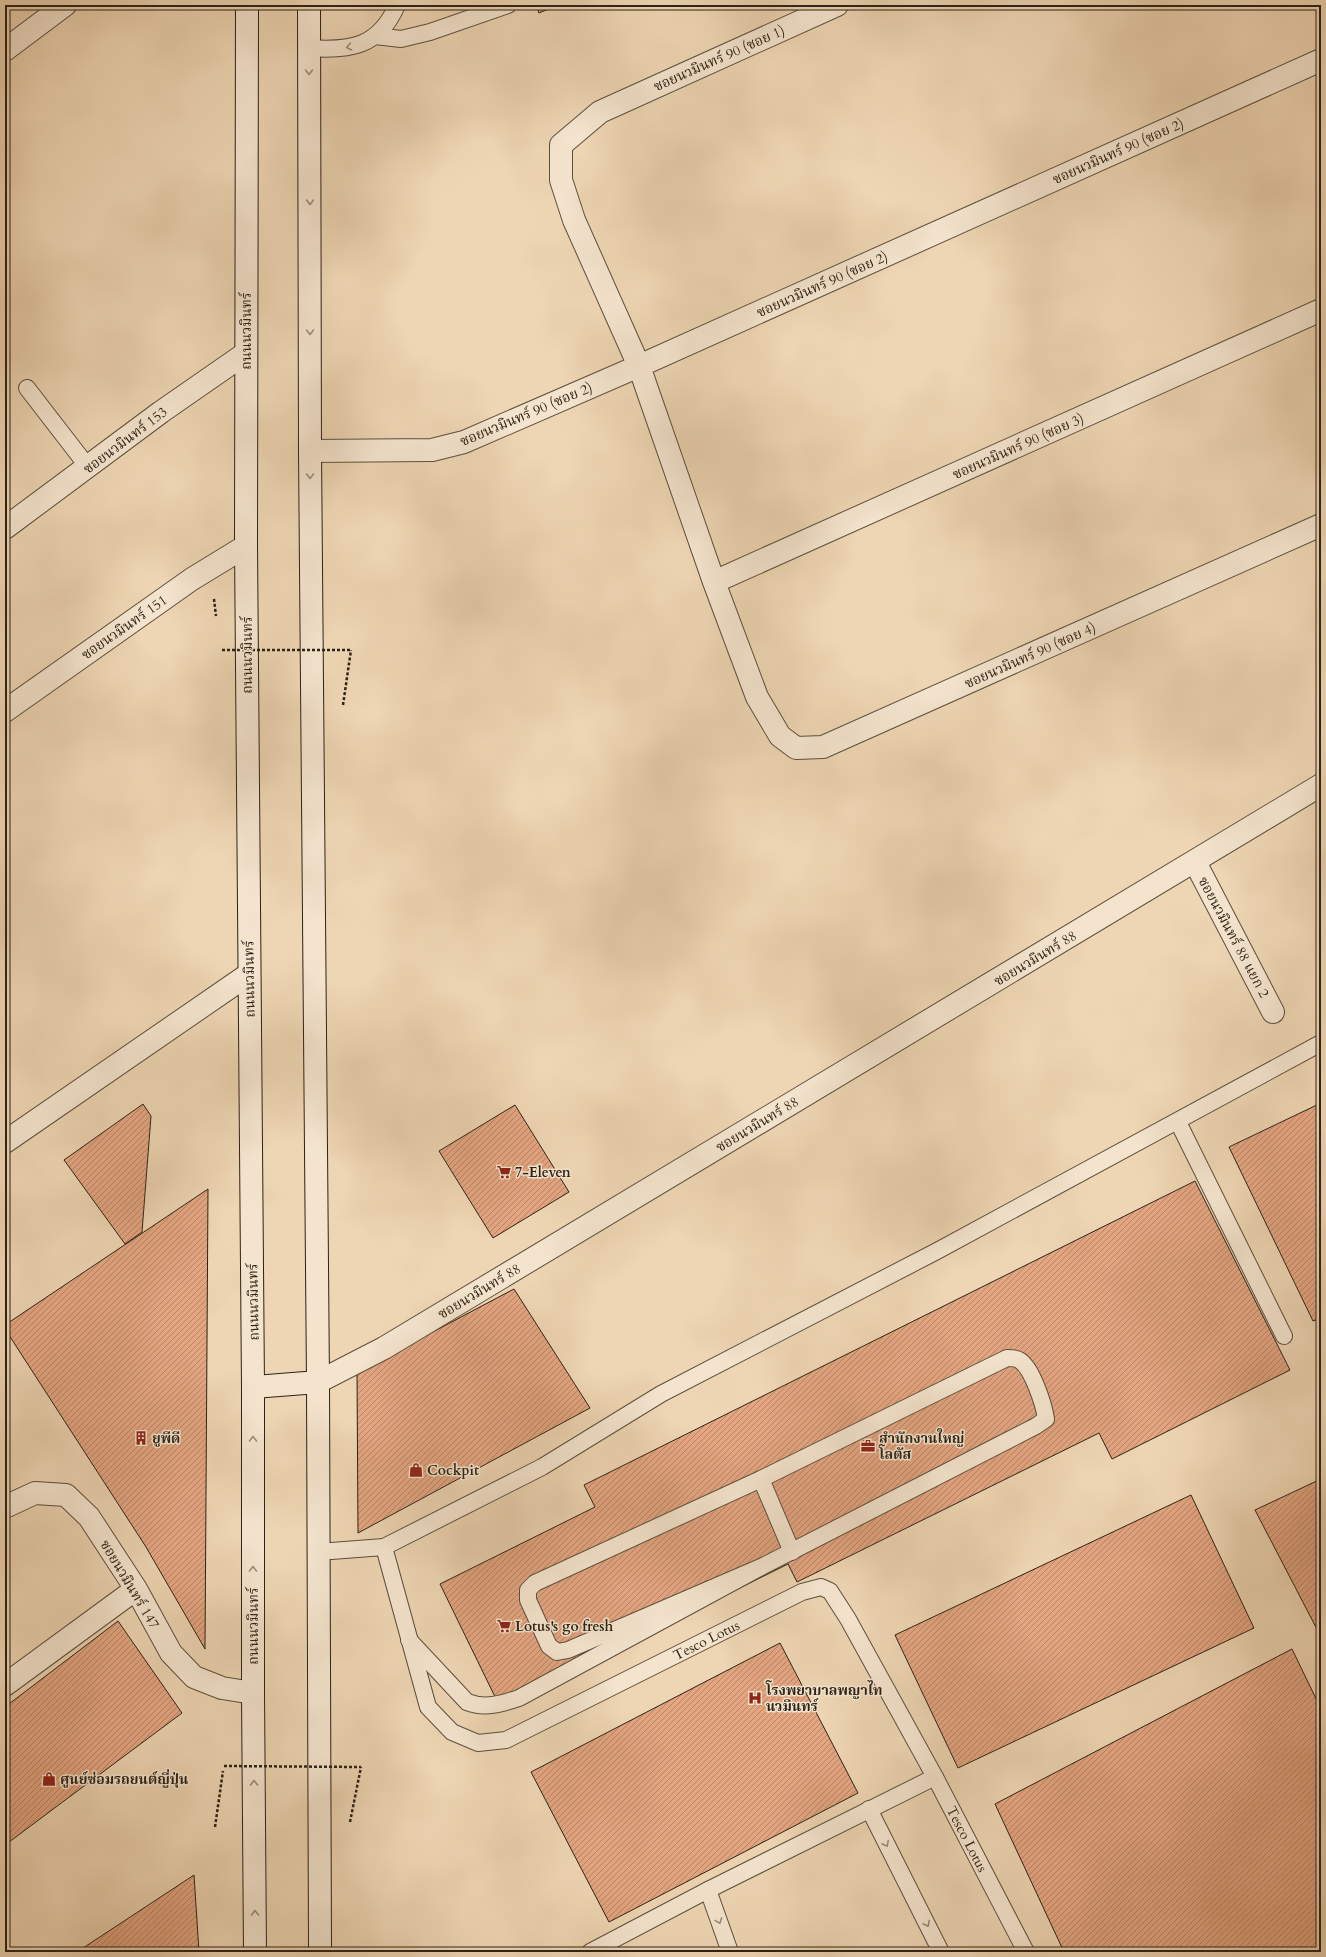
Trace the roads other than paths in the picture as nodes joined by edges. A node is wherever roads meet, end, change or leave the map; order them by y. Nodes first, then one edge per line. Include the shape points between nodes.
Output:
1 (65, 5) edge
2 (247, 5) edge
3 (309, 5) edge
4 (398, 5) edge
5 (508, 5) edge
6 (837, 5) edge
7 (375, 36) junction
8 (309, 48) junction
9 (5, 50) edge
10 (1321, 60) edge
11 (1321, 310) edge
12 (246, 353) junction
13 (639, 366) junction
14 (27, 388) dead end
15 (310, 451) junction
16 (88, 467) junction
17 (1321, 525) edge
18 (5, 528) edge
19 (246, 546) junction
20 (714, 582) junction
21 (5, 711) edge
22 (1321, 785) edge
23 (1195, 862) junction
24 (249, 974) junction
25 (1273, 1012) dead end
26 (1321, 1043) edge
27 (1178, 1122) junction
28 (5, 1142) edge
29 (1284, 1336) dead end
30 (318, 1382) junction
31 (253, 1386) junction
32 (761, 1479) junction
33 (5, 1507) edge
34 (384, 1547) junction
35 (318, 1552) junction
36 (792, 1552) junction
37 (763, 1566) junction
38 (136, 1589) junction
39 (410, 1640) junction
40 (5, 1685) edge
41 (253, 1693) junction
42 (935, 1777) junction
43 (869, 1809) junction
44 (708, 1890) junction
45 (255, 1952) edge
46 (320, 1952) edge
47 (590, 1952) edge
48 (730, 1952) edge
49 (941, 1952) edge
50 (1026, 1952) edge

1 - 9 street
2 - 12 street, ถนนนวมินทร์
3 - 8 street
4 - 7 lane via 389,22
5 - 7 lane via 430,32 401,39
6 - 13 street, ซอยนวมินทร์ 90 (ซอย 1) via 600,112 561,145 561,180 574,220
7 -> 8 lane via 358,45 335,50
8 -> 15 street
10 - 13 street, ซอยนวมินทร์ 90 (ซอย 2)
11 - 20 street, ซอยนวมินทร์ 90 (ซอย 3)
12 - 16 street, ซอยนวมินทร์ 153
12 - 19 street, ถนนนวมินทร์
13 - 15 street, ซอยนวมินทร์ 90 (ซอย 2) via 464,442 432,450
13 - 20 street, ซอยนวมินทร์ 90 (ซอย 4)
14 - 16 lane
15 -> 30 street
16 - 18 street, ซอยนวมินทร์ 153
17 - 20 street, ซอยนวมินทร์ 90 (ซอย 4) via 823,747 796,748 780,736 757,697
19 - 21 street, ซอยนวมินทร์ 151 via 192,579
19 - 24 street, ถนนนวมินทร์
22 - 23 street, ซอยนวมินทร์ 88
23 - 25 street, ซอยนวมินทร์ 88 แยก 2
23 - 30 street, ซอยนวมินทร์ 88 via 384,1348
24 - 28 street
24 - 31 street, ถนนนวมินทร์
26 - 27 lane
27 - 29 lane
27 - 34 lane via 930,1255 661,1394 542,1467
30 - 31 street
30 - 35 street
41 -> 31 street, ถนนนวมินทร์
32 - 36 lane
32 - 36 lane via 1007,1358 1019,1360 1027,1367 1044,1406 1046,1419 1036,1426
32 - 37 lane via 535,1583 528,1590 528,1600 548,1646 557,1652 568,1650
33 - 38 street, ซอยนวมินทร์ 147 via 35,1493 66,1495 89,1517
34 - 35 lane
34 - 39 lane, Tesco Lotus
35 - 46 street
36 - 37 lane
37 - 39 lane via 519,1698 497,1705 478,1706 467,1702
38 - 40 street
38 - 41 street, ซอยนวมินทร์ 147 via 171,1653 194,1677 222,1688
39 - 42 lane, Tesco Lotus via 428,1707 452,1732 478,1743 506,1740 802,1592 821,1587 830,1591 848,1619
45 -> 41 street, ถนนนวมินทร์
42 - 43 lane
42 - 50 lane, Tesco Lotus
43 - 44 lane
43 -> 49 lane
44 - 47 lane
44 -> 48 lane

